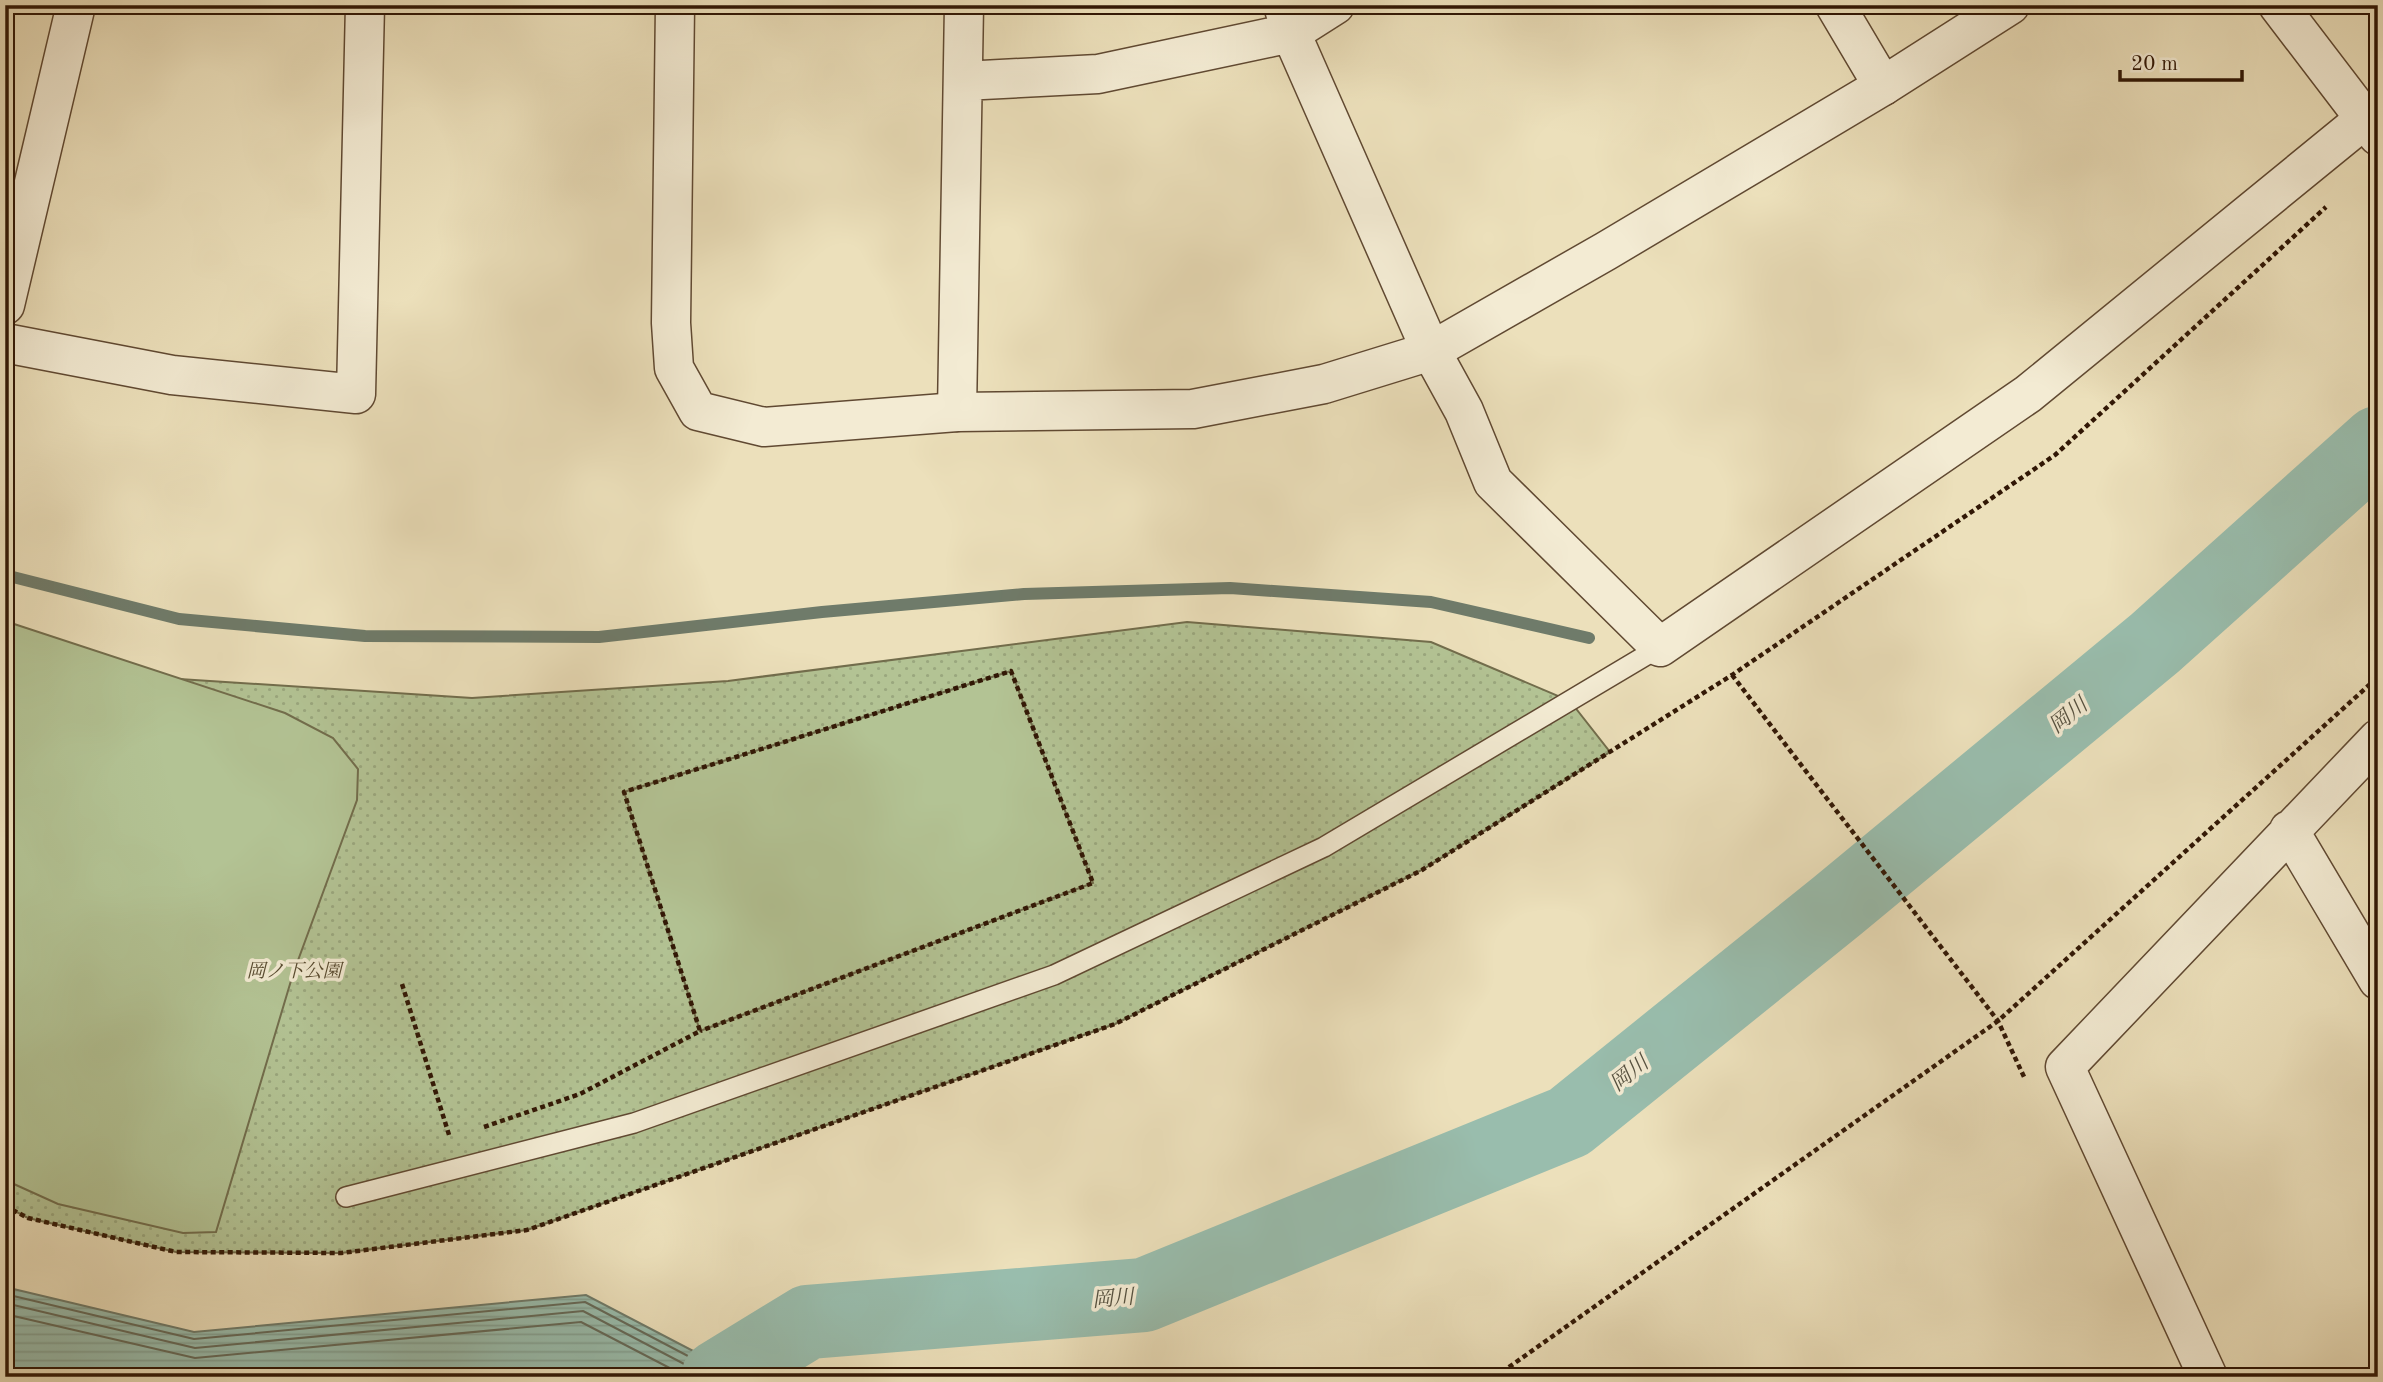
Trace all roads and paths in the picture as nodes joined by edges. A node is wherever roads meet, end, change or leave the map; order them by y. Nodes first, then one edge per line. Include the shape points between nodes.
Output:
1 (76, 5) edge
2 (365, 5) edge
3 (675, 5) edge
4 (964, 5) edge
5 (1335, 5) edge
6 (1835, 5) edge
7 (2010, 5) edge
8 (2278, 5) edge
9 (1287, 19) edge
10 (962, 81) junction
11 (1882, 86) junction
12 (2372, 127) edge
13 (2327, 205) dead end
14 (5, 305) edge
15 (5, 343) edge
16 (1431, 351) junction
17 (957, 412) junction
18 (1660, 647) junction
19 (2378, 677) edge
20 (2378, 739) edge
21 (2290, 830) junction
22 (2378, 980) edge
23 (402, 984) dead end
24 (1998, 1021) junction
25 (701, 1031) junction
26 (476, 1130) dead end
27 (463, 1134) dead end
28 (346, 1197) dead end
29 (1495, 1377) edge
30 (2208, 1377) edge

1 - 14 street
2 - 15 street via 356,394 172,375
3 - 17 street via 671,324 674,368 698,411 764,427
4 - 10 street
5 - 9 street
6 - 11 street
7 - 11 street
8 - 12 street
9 - 10 street via 1098,74
9 - 16 street
10 - 17 street
11 - 16 street
12 - 18 street via 2028,394
13 - 24 path via 2055,455 1732,675
16 - 17 street via 1324,384 1193,409
16 - 18 street via 1464,411 1493,482
18 - 28 lane via 1324,847 1054,975 634,1123
19 - 24 path
20 - 21 street
21 - 22 street
21 - 30 street via 2065,1067
23 - 27 path via 450,1138
24 - 29 path
25 - 25 path via 1093,883 1011,671 624,792
25 - 26 path via 580,1094

